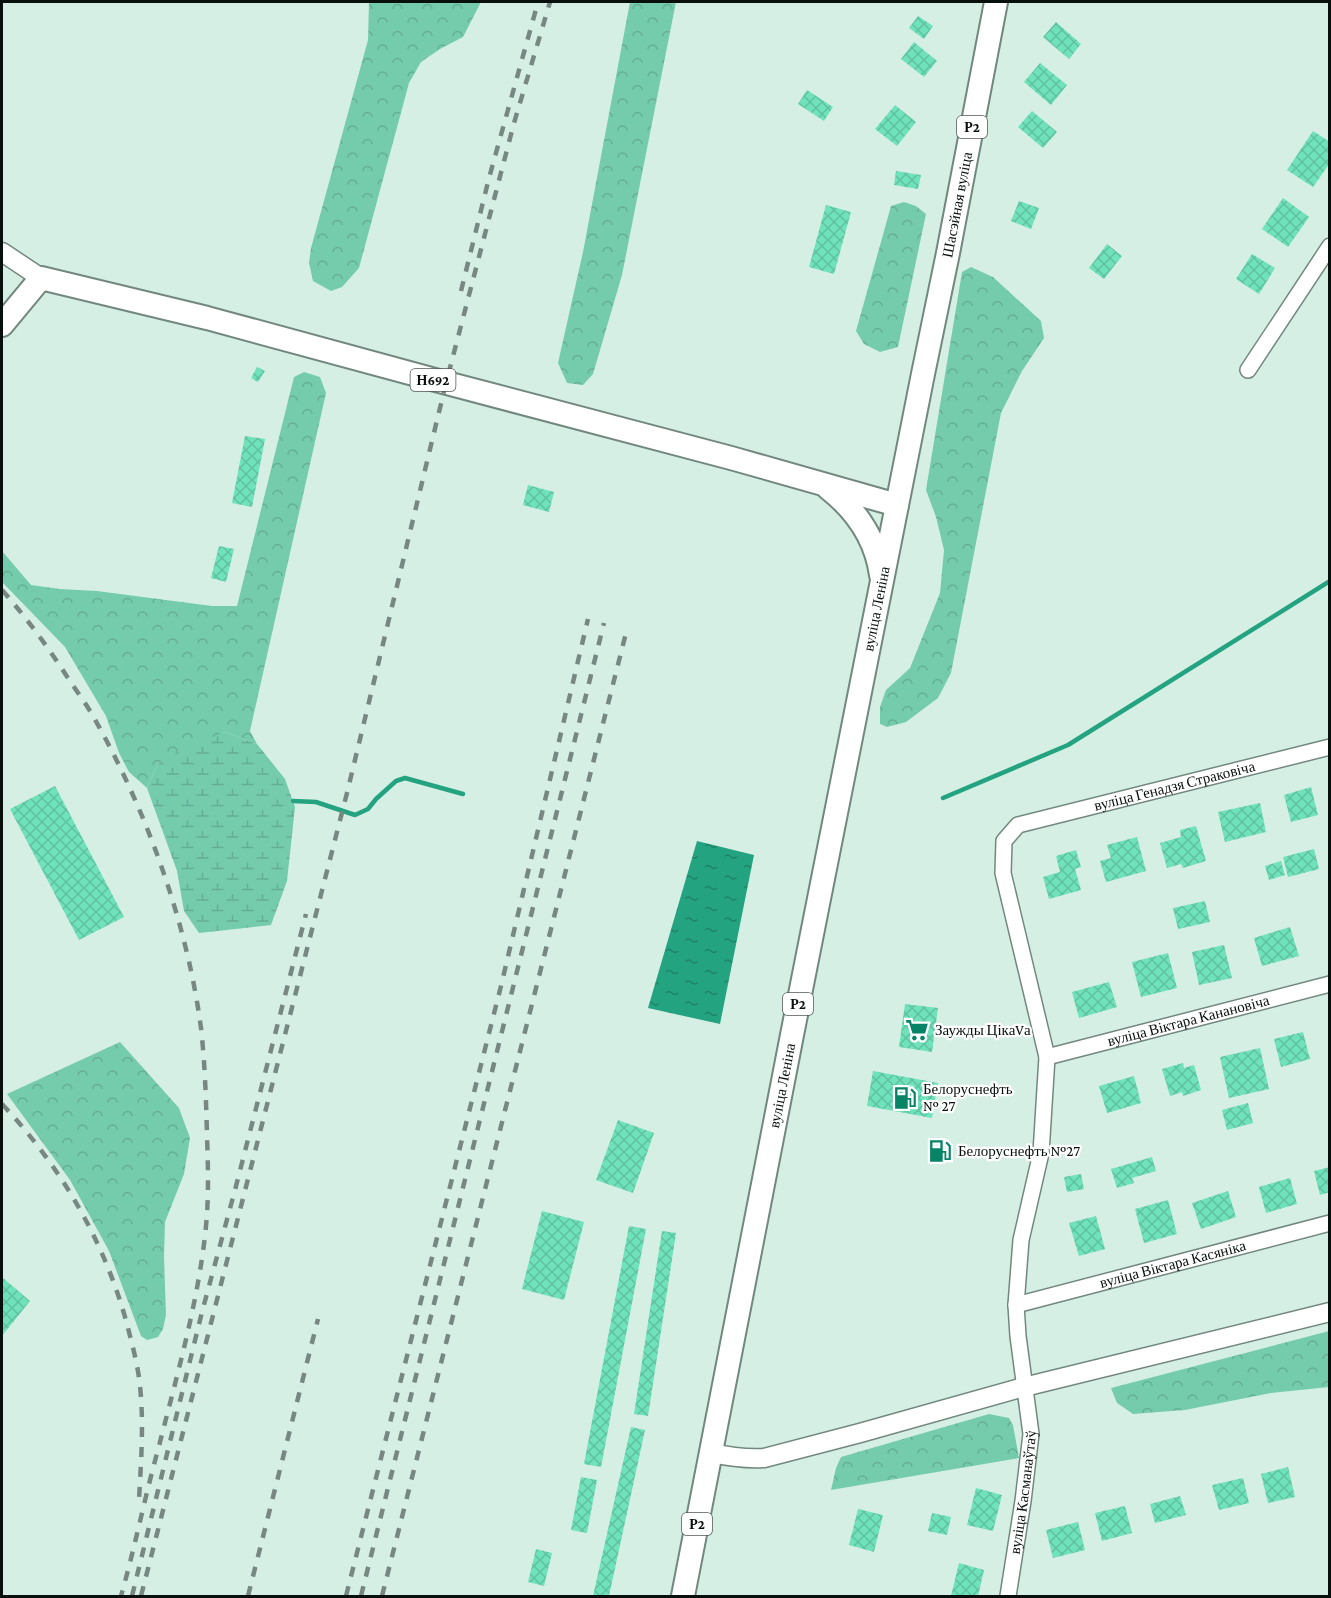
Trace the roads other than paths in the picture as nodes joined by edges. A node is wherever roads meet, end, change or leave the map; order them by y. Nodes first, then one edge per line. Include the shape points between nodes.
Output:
1 (996, 2) edge
2 (1329, 246) edge
3 (2, 252) edge
4 (41, 278) junction
5 (2, 325) edge
6 (1248, 370) dead end
7 (824, 485) junction
8 (897, 505) junction
9 (882, 581) junction
10 (1329, 747) edge
11 (1018, 825) joint
12 (1329, 984) edge
13 (1047, 1057) junction
14 (1329, 1223) edge
15 (1016, 1305) junction
16 (1329, 1312) edge
17 (1024, 1387) junction
18 (712, 1453) junction
19 (683, 1596) edge
20 (1008, 1596) edge

1 - 8 main road, Шасэйная вуліца / Р2
2 - 6 street
3 - 4 street, Н692
4 - 5 main road
4 - 7 main road, Н692 via 207,318
7 - 8 main road, Н692
7 - 9 main road via 861,522 876,553
8 - 9 main road, вуліца Леніна / Р2
9 - 18 main road, вуліца Леніна / Р2
10 - 11 street, вуліца Генадзя Страковіча
11 - 13 street, вуліца Касманаўтаў via 1004,841 1003,873
12 - 13 street, вуліца Віктара Канановіча
13 - 15 street, вуліца Касманаўтаў via 1041,1153 1021,1240
14 - 15 street, вуліца Віктара Касяніка
15 - 17 street, вуліца Касманаўтаў
16 - 17 street
17 - 18 street via 764,1458
17 - 20 street, вуліца Касманаўтаў via 1031,1434
18 - 19 main road, вуліца Леніна / Р2

